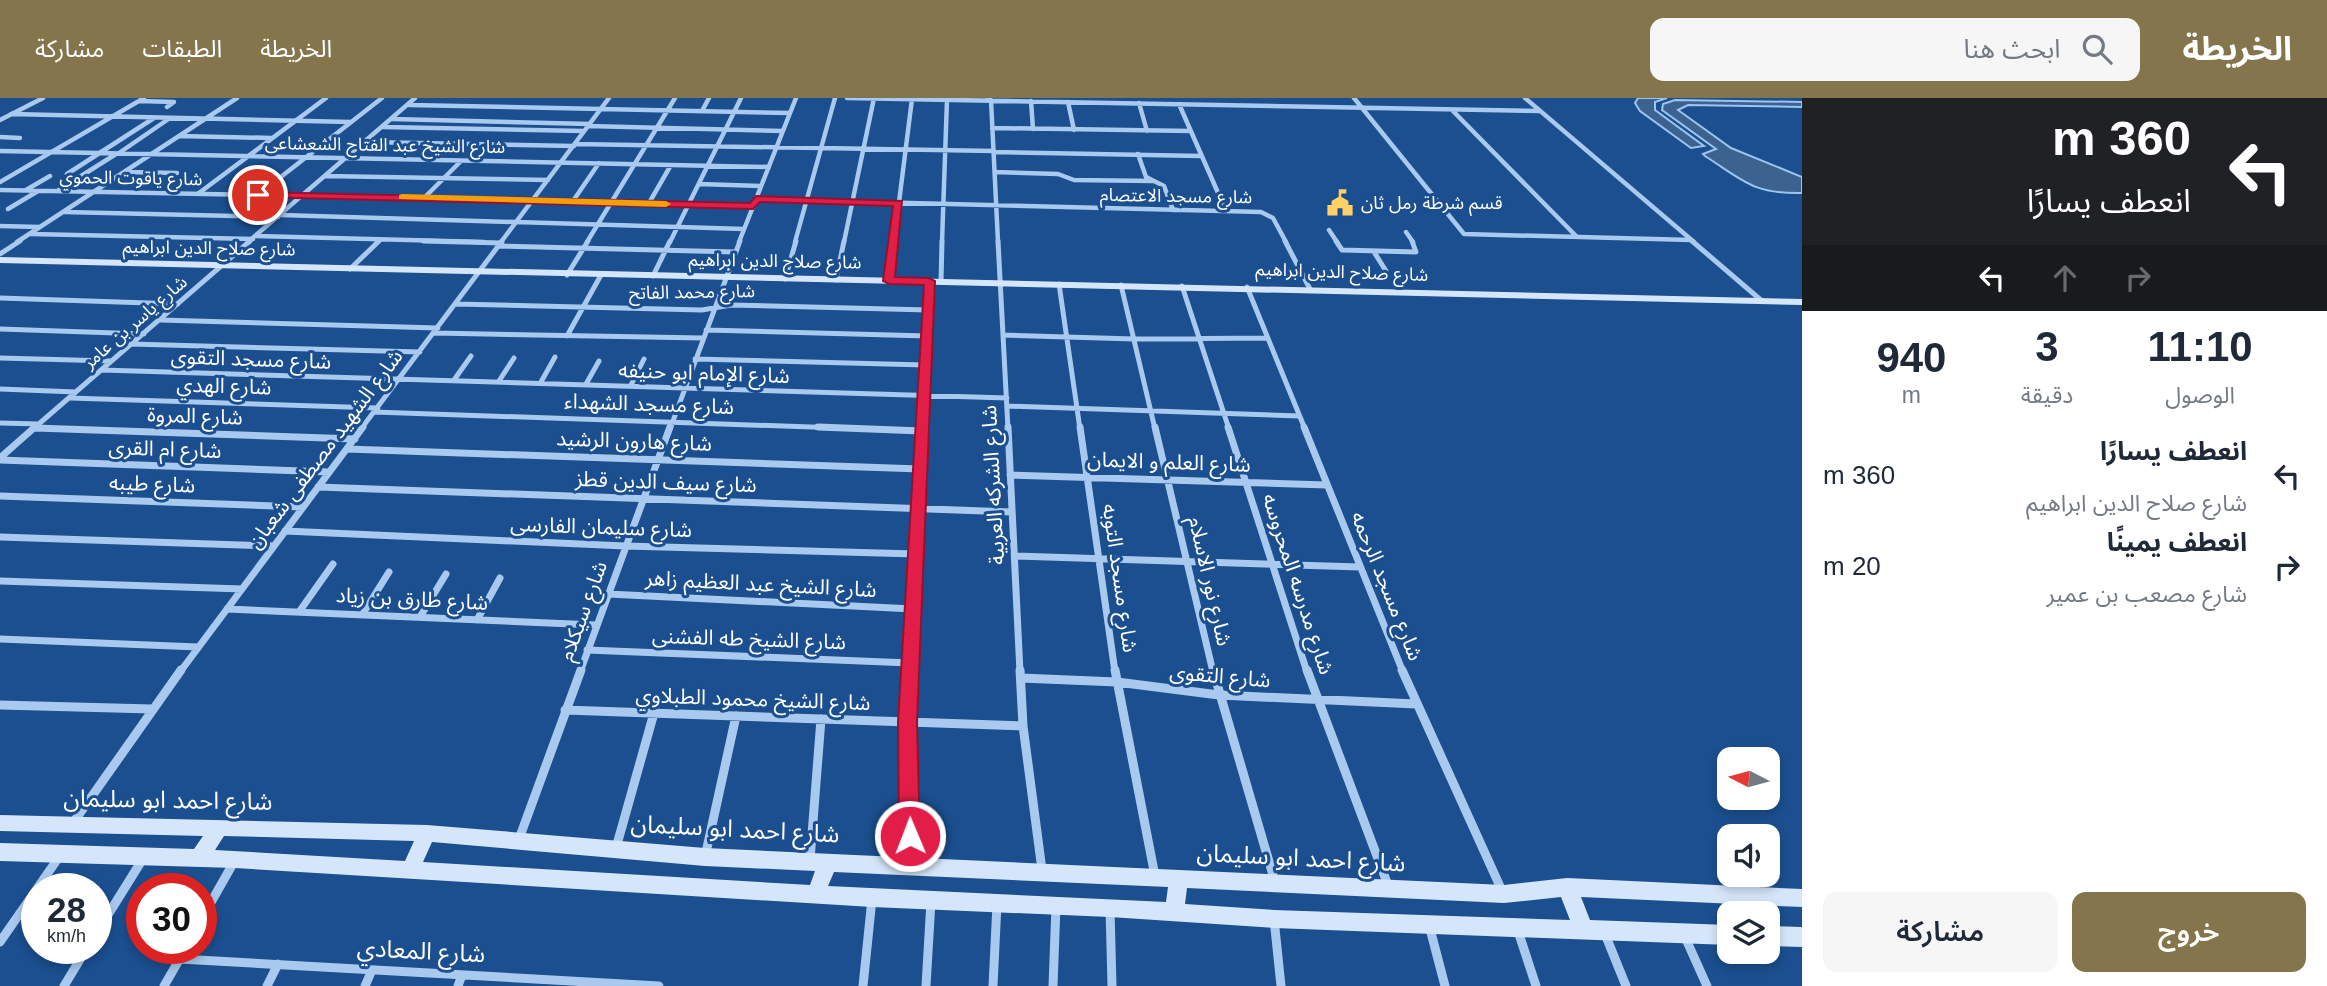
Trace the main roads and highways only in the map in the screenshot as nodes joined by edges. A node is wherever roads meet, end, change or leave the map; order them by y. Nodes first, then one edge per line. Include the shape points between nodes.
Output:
1 (0, 260) edge
2 (1802, 302) edge
3 (0, 823) edge
4 (220, 827) junction
5 (427, 833) junction
6 (0, 852) edge
7 (200, 858) junction
8 (819, 861) junction
9 (410, 870) junction
10 (1178, 878) junction
11 (1567, 887) junction
12 (816, 894) junction
13 (1802, 898) edge
14 (1175, 912) junction
15 (1593, 930) junction
16 (1717, 934) edge
17 (1780, 936) edge
18 (1802, 937) edge

1 - 2 main road, شارع صلاح الدين ابراهيم
3 - 4 main road, شارع احمد ابو سليمان
4 - 5 main road, شارع احمد ابو سليمان
4 - 7 main road
5 - 8 main road, شارع احمد ابو سليمان via 705,858
5 - 9 main road
6 - 7 main road
7 - 9 main road
8 - 10 main road, شارع احمد ابو سليمان
8 - 12 main road
9 - 12 main road
10 - 11 main road, شارع احمد ابو سليمان via 1504,894
10 - 14 main road
11 - 13 main road, شارع احمد ابو سليمان
11 - 15 main road
12 - 14 main road
14 - 15 main road
15 - 16 main road
17 - 18 main road

